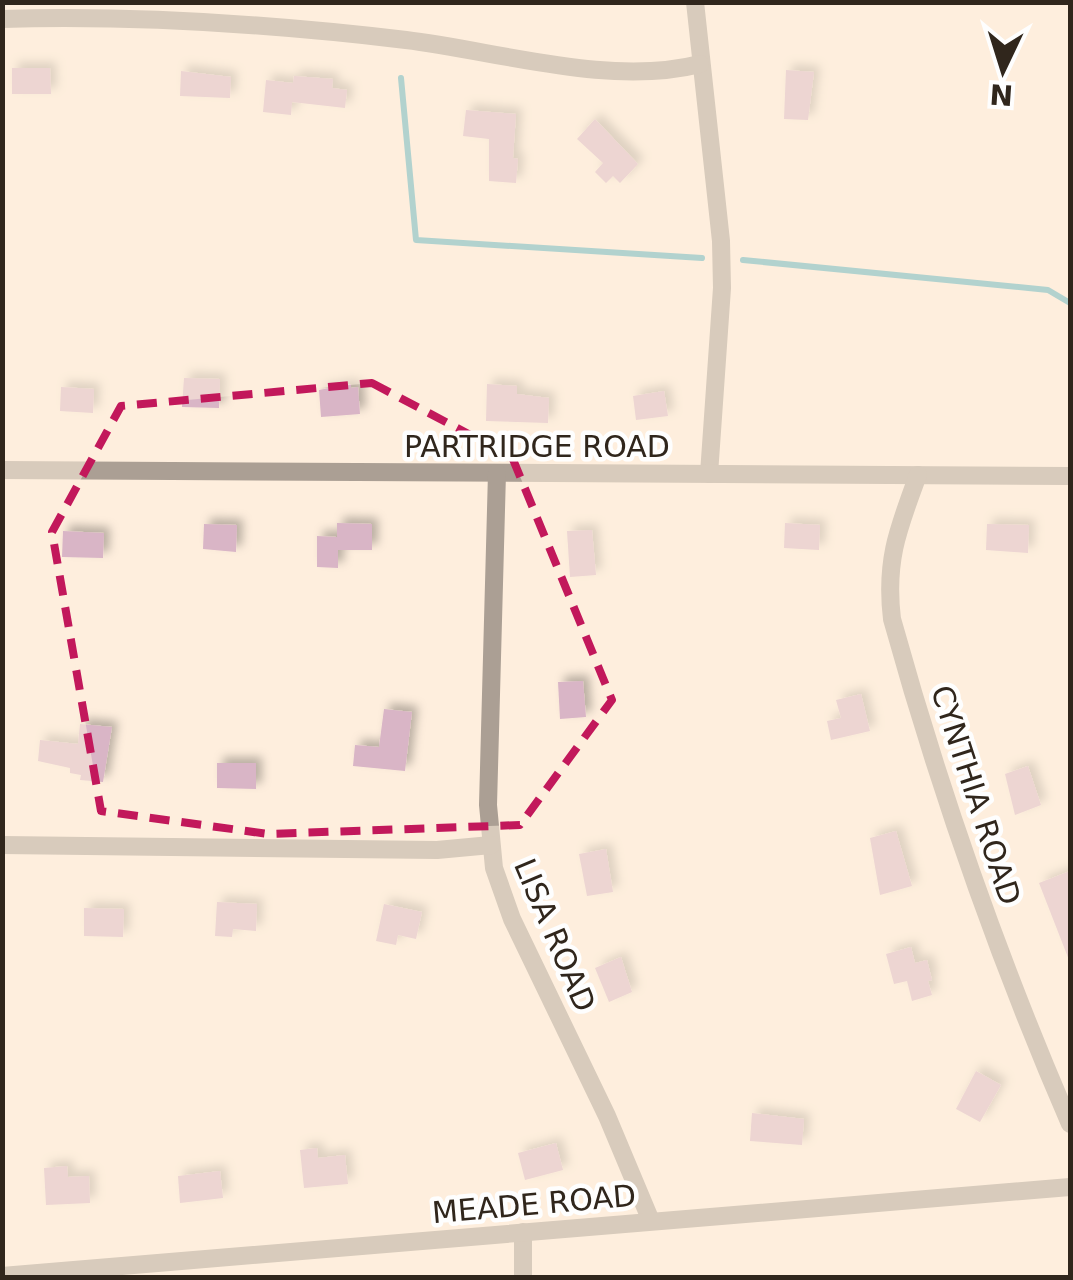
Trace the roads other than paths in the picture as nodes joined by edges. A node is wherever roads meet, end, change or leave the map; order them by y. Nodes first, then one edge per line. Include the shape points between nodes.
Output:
1 (694, 2) edge
2 (2, 18) edge
3 (700, 64) junction
4 (2, 470) edge
5 (497, 473) junction
6 (710, 474) junction
7 (918, 476) junction
8 (1070, 476) edge
9 (2, 845) edge
10 (491, 846) junction
11 (1070, 1124) edge
12 (1070, 1186) edge
13 (651, 1222) junction
14 (522, 1232) junction
15 (2, 1276) edge
16 (524, 1278) edge

1 - 3 street
2 - 3 street via 201,18 641,72
3 - 6 street via 722,288
4 - 5 street, PARTRIDGE ROAD
5 - 6 street, PARTRIDGE ROAD
5 - 10 street, LISA ROAD
6 - 7 street, PARTRIDGE ROAD
7 - 8 street, PARTRIDGE ROAD
7 - 11 street, CYNTHIA ROAD via 887,578 892,619 966,862
9 - 10 street
10 - 13 street, LISA ROAD via 512,919
12 - 13 street, MEADE ROAD
13 - 14 street, MEADE ROAD
14 - 15 street, MEADE ROAD
14 - 16 street

